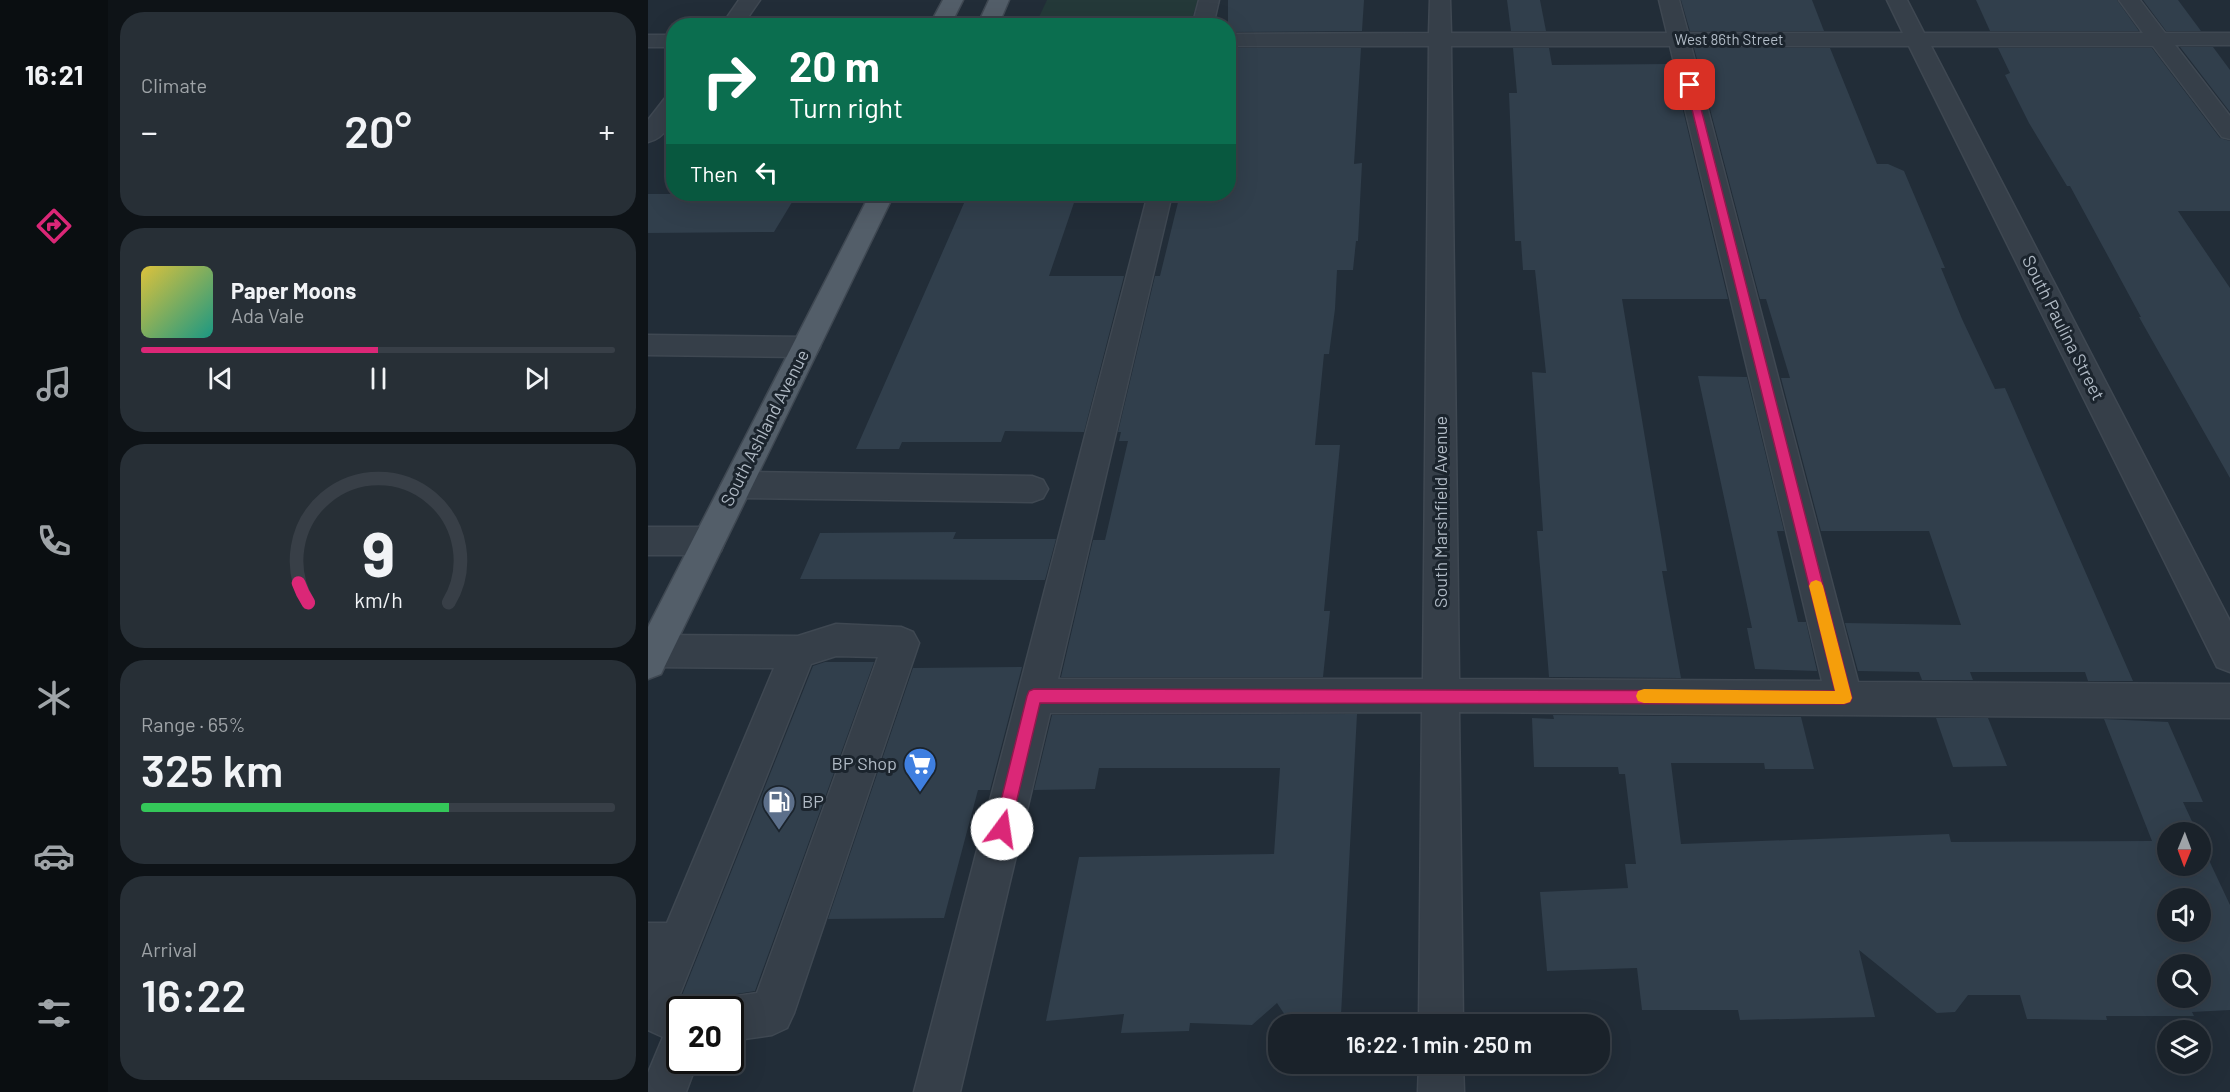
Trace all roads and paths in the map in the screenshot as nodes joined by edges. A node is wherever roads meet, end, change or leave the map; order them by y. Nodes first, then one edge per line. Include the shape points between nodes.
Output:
1 (750, 0) edge
2 (952, 0) edge
3 (999, 0) edge
4 (1209, 0) edge
5 (1440, 0) edge
6 (1669, 0) edge
7 (1897, 0) edge
8 (2129, 0) edge
9 (737, 18) edge
10 (943, 18) edge
11 (991, 18) edge
12 (1204, 18) edge
13 (2159, 39) junction
14 (2230, 39) edge
15 (1236, 40) edge
16 (1440, 40) junction
17 (1679, 40) junction
18 (1917, 40) junction
19 (648, 41) edge
20 (666, 41) edge
21 (666, 112) edge
22 (2230, 132) edge
23 (648, 135) edge
24 (879, 201) edge
25 (1158, 201) edge
26 (648, 345) edge
27 (806, 347) junction
28 (737, 485) junction
29 (1032, 489) dead end
30 (648, 541) edge
31 (710, 541) junction
32 (798, 652) junction
33 (2230, 656) edge
34 (651, 657) edge
35 (1441, 695) junction
36 (1034, 696) junction
37 (1844, 698) junction
38 (2230, 701) edge
39 (663, 944) edge
40 (1441, 1014) edge
41 (666, 1016) edge
42 (744, 1017) edge
43 (670, 1074) edge
44 (1441, 1074) edge
45 (663, 1092) edge
46 (937, 1092) edge
47 (1442, 1092) edge

1 - 9 street
2 - 10 main road
3 - 11 main road
4 - 12 street
5 - 16 street, South Marshfield Avenue
6 - 17 street
7 - 18 street, South Paulina Street
8 - 13 street
13 - 14 street, West 86th Street
13 - 18 street, West 86th Street
13 - 22 street
15 - 16 street, West 86th Street
16 - 17 street, West 86th Street
16 - 35 street, South Marshfield Avenue
17 - 18 street, West 86th Street
17 - 37 street
18 - 33 street, South Paulina Street
19 - 20 street
21 - 23 street
24 - 27 main road, South Ashland Avenue
25 - 36 street
26 - 27 street
27 - 28 main road, South Ashland Avenue
28 - 29 street
28 - 31 main road, South Ashland Avenue
30 - 31 street
31 - 34 main road, South Ashland Avenue
32 - 34 street
32 - 39 street
32 - 42 street via 836,640 901,643 772,1013
35 - 36 street
35 - 37 street
35 - 40 street, South Marshfield Avenue
36 - 46 street
37 - 38 street
39 - 41 street via 652,1010
43 - 45 street
44 - 47 street

